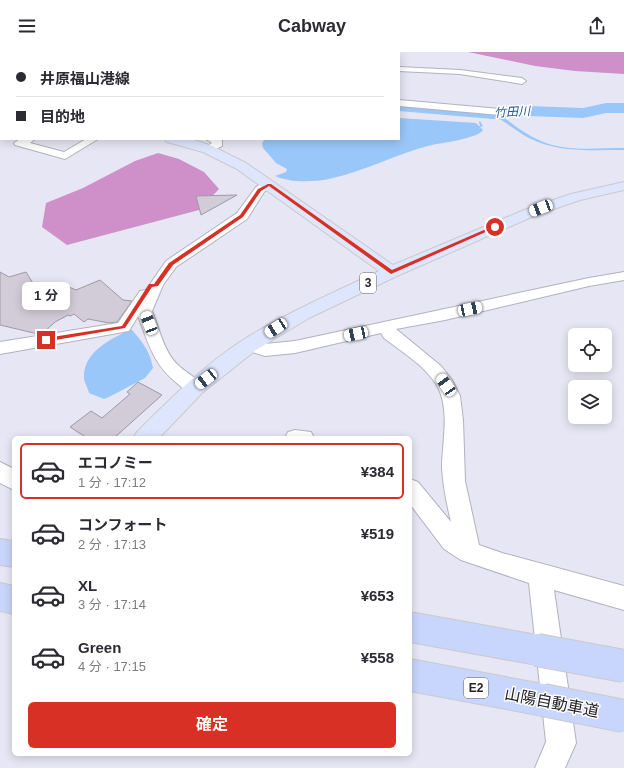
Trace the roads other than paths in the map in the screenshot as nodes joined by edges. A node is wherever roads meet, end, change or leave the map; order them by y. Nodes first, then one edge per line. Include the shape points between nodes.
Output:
1 (400, 69) edge
2 (522, 81) dead end
3 (400, 103) edge
4 (400, 110) edge
5 (27, 140) edge
6 (91, 140) edge
7 (176, 140) edge
8 (210, 144) edge
9 (270, 184) junction
10 (624, 186) edge
11 (391, 272) junction
12 (624, 276) edge
13 (156, 285) junction
14 (387, 327) junction
15 (249, 346) junction
16 (0, 348) edge
17 (195, 388) junction
18 (147, 436) edge
19 (0, 472) edge
20 (12, 480) edge
21 (412, 491) edge
22 (12, 541) edge
23 (0, 550) edge
24 (469, 552) junction
25 (12, 553) edge
26 (540, 575) junction
27 (0, 597) edge
28 (624, 598) edge
29 (12, 600) edge
30 (412, 627) edge
31 (622, 666) edge
32 (412, 675) edge
33 (624, 716) edge
34 (550, 768) edge

1 - 2 street via 491,75
3 - 4 street via 498,115
5 - 6 street via 19,143 65,156
7 - 8 main road
8 - 9 main road via 227,158
9 - 11 main road
9 - 13 street via 260,190 242,216 171,264
10 - 11 main road, 3 via 576,196 548,206
11 - 15 main road, 3 via 302,314
12 - 14 street
13 - 16 street via 150,286 124,327
13 - 17 street via 144,311 163,359 172,370
14 - 15 street via 294,347 266,350
14 - 24 street via 390,334 436,370 446,385 452,403 454,480
15 - 17 main road, 3
17 - 18 main road, 3
19 - 20 street
21 - 24 street via 452,541
22 - 23 main road
23 - 25 highway
24 - 26 street
26 - 28 street
26 - 34 street via 561,743
27 - 29 highway
30 - 31 highway, bridge
32 - 33 highway, 山陽自動車道 / E2, bridge

